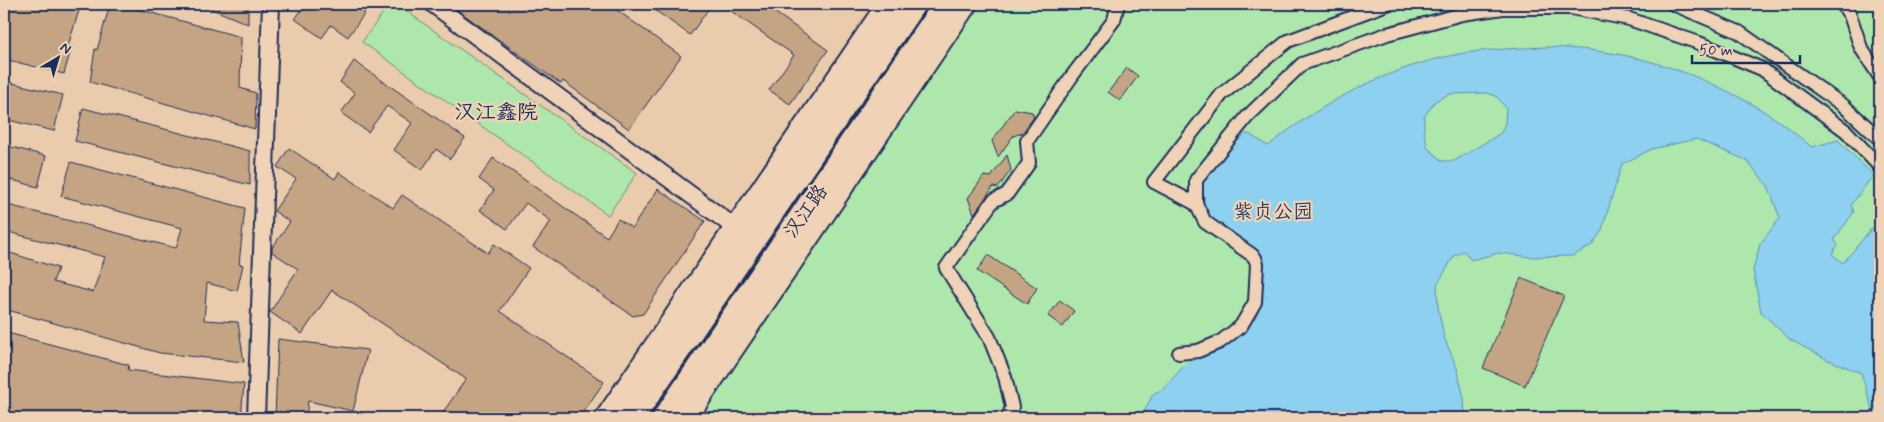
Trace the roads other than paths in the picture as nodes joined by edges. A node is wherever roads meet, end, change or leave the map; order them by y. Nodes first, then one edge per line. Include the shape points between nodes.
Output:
1 (271, 4) edge
2 (433, 4) edge
3 (888, 4) edge
4 (913, 4) edge
5 (946, 4) edge
6 (966, 4) edge
7 (1118, 4) edge
8 (1387, 4) edge
9 (1673, 4) edge
10 (1842, 4) edge
11 (1880, 77) edge
12 (1880, 139) edge
13 (1880, 167) edge
14 (1196, 204) junction
15 (744, 235) junction
16 (1180, 353) dead end
17 (256, 418) edge
18 (606, 418) edge
19 (632, 418) edge
20 (665, 418) edge
21 (686, 418) edge
22 (1008, 418) edge

1 - 17 street
2 - 15 street
3 - 15 street
4 - 15 main road, 汉江路
5 - 20 main road, 汉江路
6 - 21 street
7 - 22 street via 1114,20 1027,141 1029,163 1007,194 993,201 946,268 989,337 1005,377 1012,407
8 - 14 street via 1288,41 1222,94 1154,182
9 - 12 street via 1739,32 1844,106
10 - 11 street via 1850,15 1862,48
13 - 14 street via 1846,130 1762,69 1629,19 1572,8 1504,8 1423,23 1302,64 1247,117 1196,180
14 - 16 street via 1205,222 1255,258 1255,302 1241,326 1220,342 1198,351
15 - 18 street
15 - 19 main road, 汉江路

